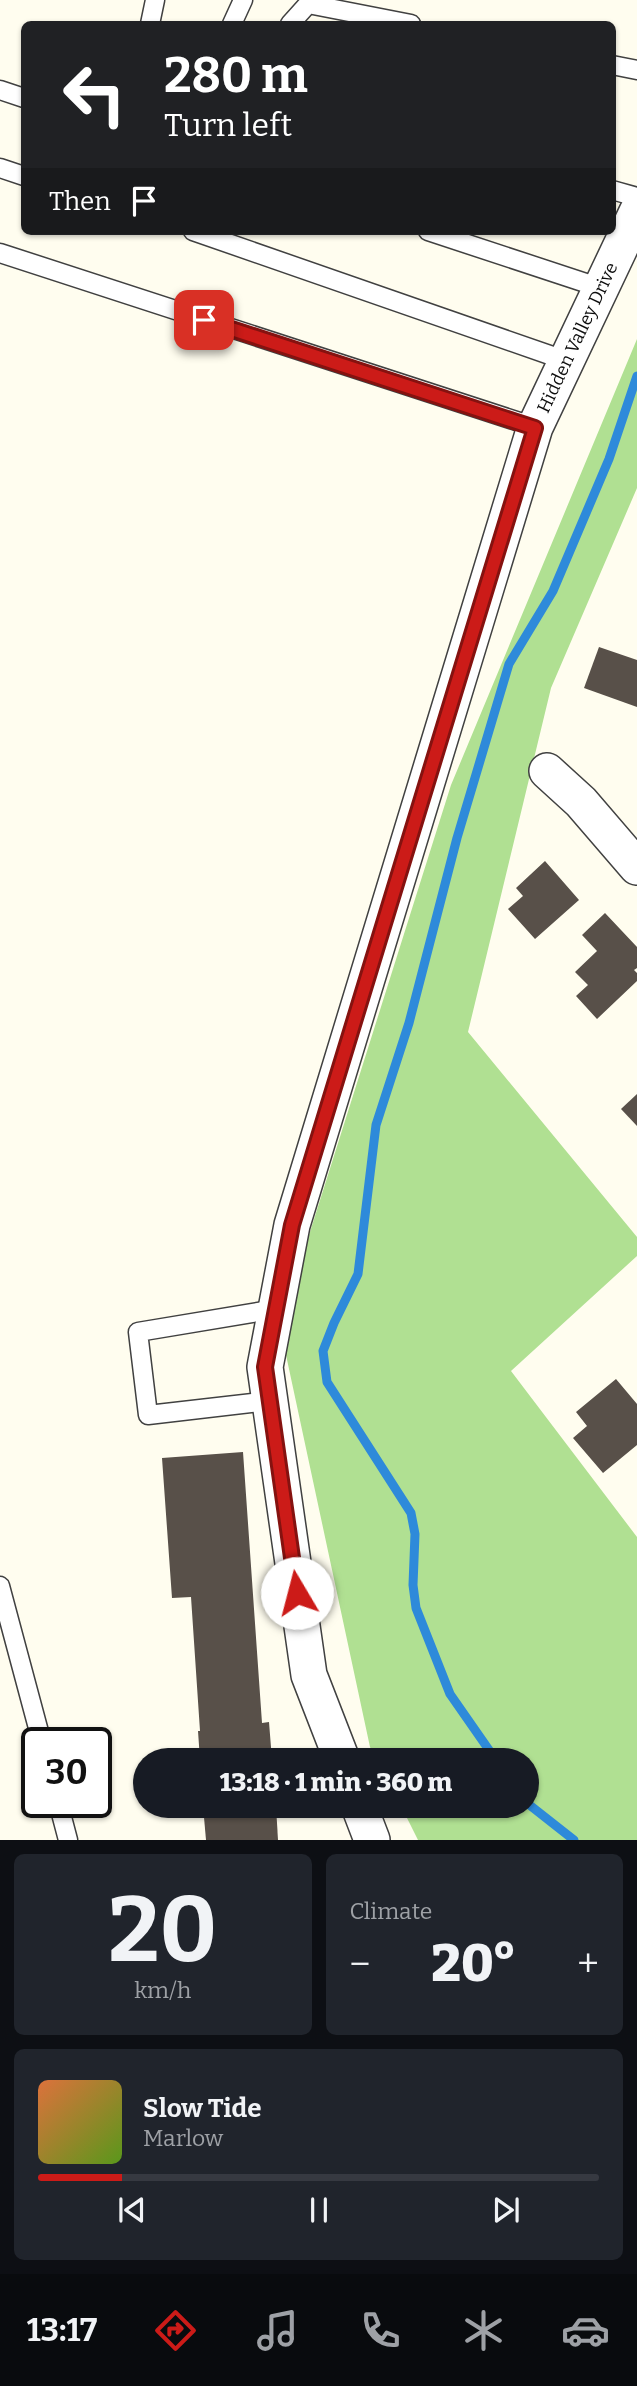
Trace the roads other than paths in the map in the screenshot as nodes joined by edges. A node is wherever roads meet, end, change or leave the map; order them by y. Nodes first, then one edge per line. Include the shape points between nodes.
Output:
1 (155, 0) edge
2 (243, 0) edge
3 (151, 21) edge
4 (233, 21) edge
5 (293, 21) edge
6 (396, 21) edge
7 (616, 66) edge
8 (637, 70) edge
9 (0, 90) edge
10 (21, 97) edge
11 (0, 168) edge
12 (21, 175) edge
13 (616, 191) edge
14 (637, 197) edge
15 (637, 212) edge
16 (205, 235) edge
17 (440, 235) edge
18 (0, 253) edge
19 (601, 288) junction
20 (567, 361) junction
21 (535, 428) junction
22 (547, 771) dead end
23 (637, 867) edge
24 (276, 1309) junction
25 (269, 1401) junction
26 (0, 1586) edge
27 (38, 1727) edge
28 (337, 1748) edge
29 (62, 1818) edge
30 (364, 1818) edge
31 (68, 1840) edge
32 (372, 1840) edge

1 - 3 lane
2 - 4 lane
5 - 6 lane via 308,4
7 - 8 lane
9 - 10 lane
11 - 12 lane
13 - 14 lane
15 - 19 street, Hidden Valley Drive
16 - 20 lane
17 - 19 lane
18 - 21 lane
19 - 20 street, Hidden Valley Drive
20 - 21 street, Hidden Valley Drive
21 - 24 street, Hidden Valley Drive via 292,1225
22 - 23 street via 573,793
24 - 25 street, Hidden Valley Drive via 265,1367
24 - 25 lane via 138,1332 148,1415
25 - 28 street, Hidden Valley Drive via 309,1675
26 - 27 lane
29 - 31 lane
30 - 32 street

